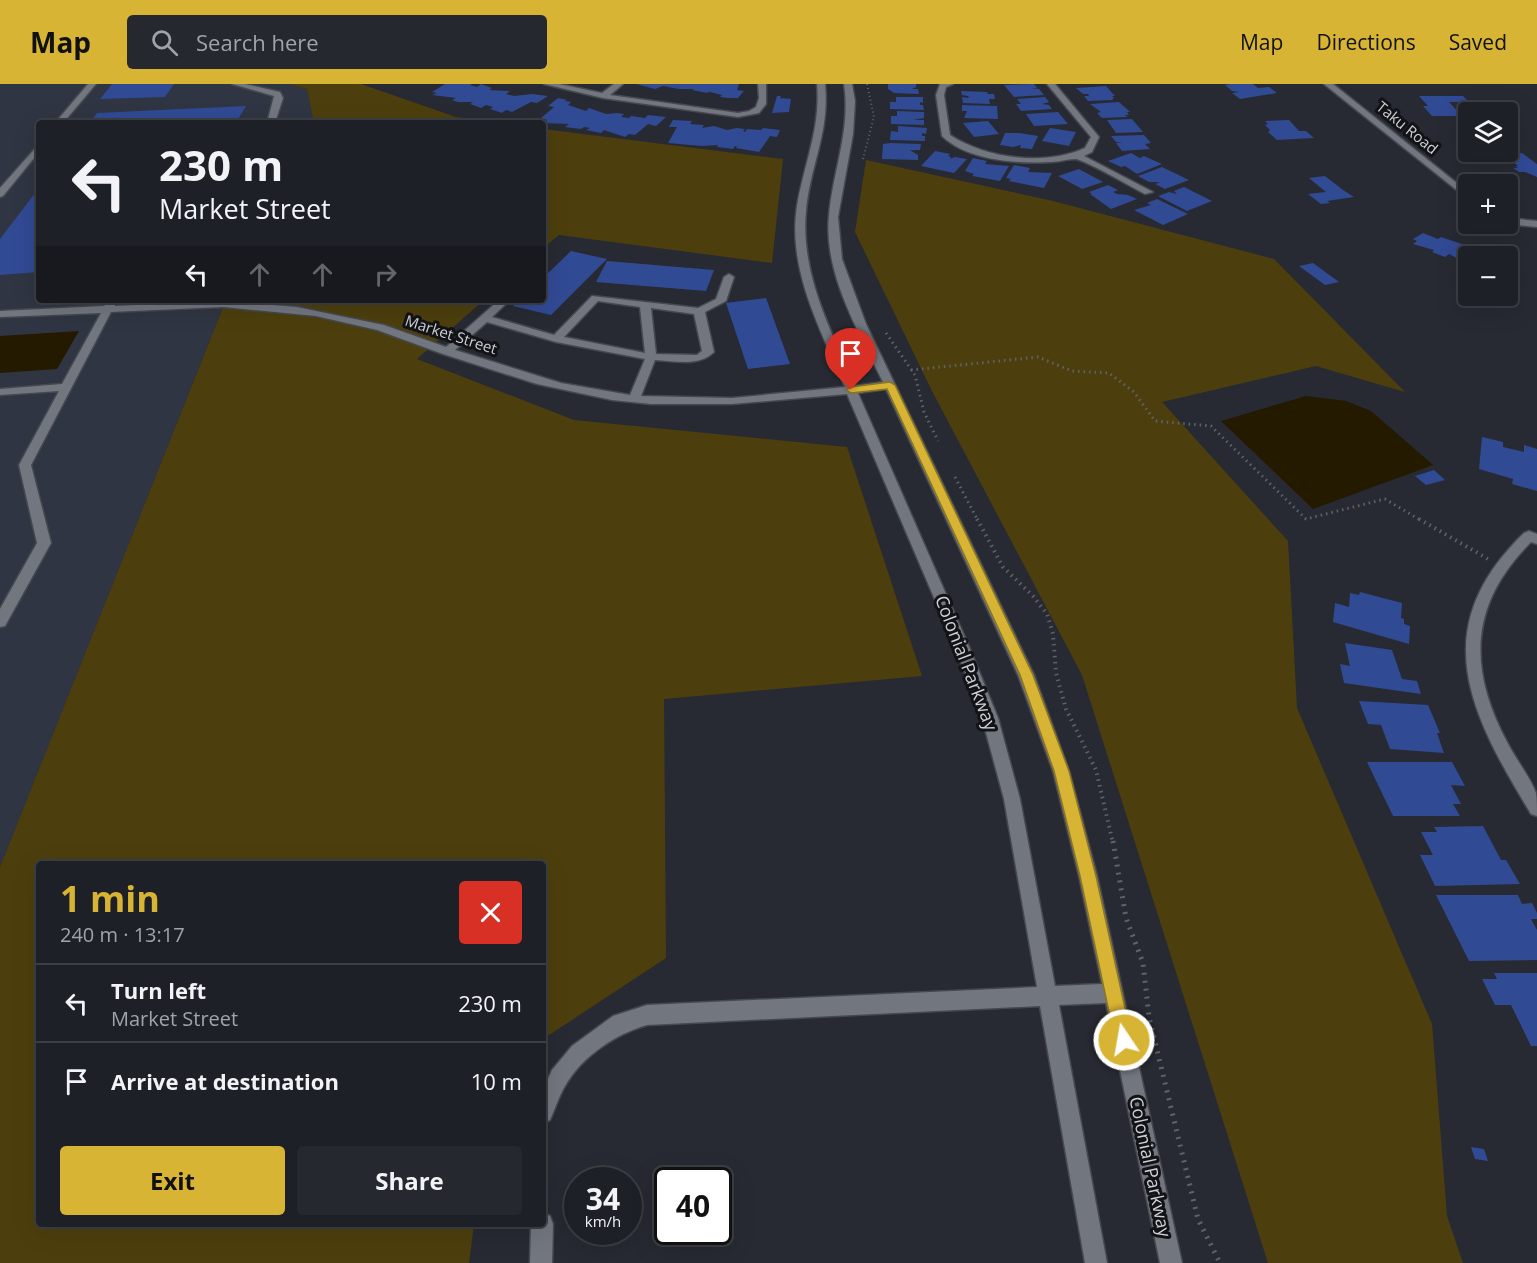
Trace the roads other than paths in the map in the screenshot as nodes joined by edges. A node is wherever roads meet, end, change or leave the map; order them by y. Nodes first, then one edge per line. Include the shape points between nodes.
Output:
1 (92, 84) edge
2 (236, 84) edge
3 (548, 84) edge
4 (619, 84) edge
5 (762, 84) edge
6 (821, 84) edge
7 (848, 84) edge
8 (949, 84) edge
9 (1051, 84) edge
10 (1328, 84) edge
11 (603, 96) junction
12 (62, 120) edge
13 (273, 120) edge
14 (36, 151) edge
15 (1076, 155) junction
16 (1458, 188) edge
17 (1148, 192) dead end
18 (0, 194) edge
19 (1518, 222) edge
20 (1537, 224) edge
21 (729, 277) dead end
22 (502, 303) edge
23 (645, 304) junction
24 (110, 305) edge
25 (699, 311) junction
26 (0, 314) edge
27 (484, 318) junction
28 (555, 339) junction
29 (447, 352) junction
30 (651, 357) junction
31 (890, 385) junction
32 (66, 387) junction
33 (851, 390) junction
34 (0, 392) edge
35 (635, 398) junction
36 (1533, 537) edge
37 (0, 622) edge
38 (1537, 809) edge
39 (1114, 993) junction
40 (1047, 995) junction
41 (546, 1106) edge
42 (542, 1227) edge
43 (541, 1263) edge
44 (1096, 1263) edge
45 (1171, 1263) edge

1 - 12 street
2 - 13 street via 277,94
3 - 11 street
4 - 11 street
5 - 11 street via 762,105 749,114
6 - 33 street, Colonial Parkway via 823,123 803,195 801,249 807,281
7 - 31 street, Colonial Parkway via 852,120 833,219 836,249 843,280
8 - 15 street via 943,86 940,95 946,136 957,146 1031,160
9 - 15 street via 1095,137 1089,150
10 - 16 street, Taku Road
14 - 18 street
15 - 17 street
19 - 20 street
21 - 25 street via 721,301
22 - 27 street
23 - 25 street
23 - 28 street via 596,298
23 - 30 street
24 - 26 street, Market Street
24 - 29 street, Market Street via 259,305 318,312 373,325
24 - 32 street
25 - 30 street via 708,352 699,358
27 - 28 street
27 - 29 street
28 - 30 street
29 - 35 street, Market Street via 575,390
30 - 35 street
31 - 33 street, Market Street
31 - 39 street, Colonial Parkway via 1026,675 1061,771
32 - 34 street
32 - 37 street via 25,465 44,543
33 - 35 street, Market Street via 710,402
33 - 40 street, Colonial Parkway via 990,718 1011,799
36 - 38 street via 1511,553 1501,567 1479,606 1473,637 1476,674 1488,719
39 - 40 street
39 - 45 street, Colonial Parkway
40 - 41 street via 647,1015 620,1023 579,1053 559,1077
40 - 44 street, Colonial Parkway
42 - 43 street

